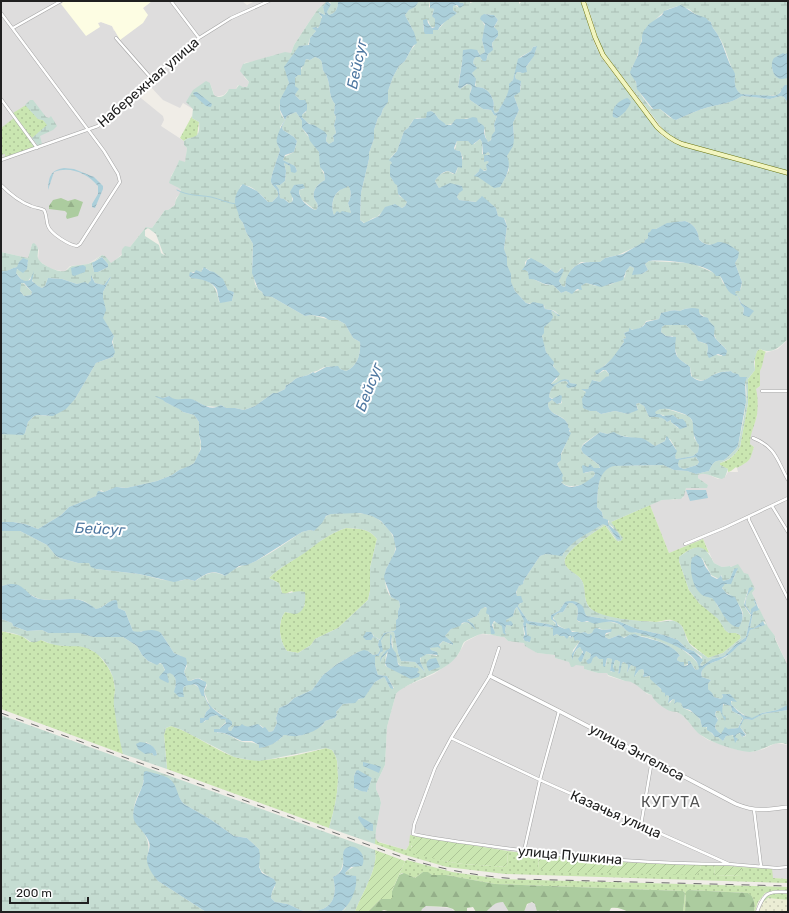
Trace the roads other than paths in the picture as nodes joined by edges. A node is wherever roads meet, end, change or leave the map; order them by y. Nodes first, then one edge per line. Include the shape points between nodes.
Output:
1 (61, 1) edge
2 (171, 1) edge
3 (268, 1) edge
4 (583, 1) edge
5 (1, 13) edge
6 (13, 28) junction
7 (116, 38) dead end
8 (199, 38) junction
9 (151, 78) junction
10 (1, 99) edge
11 (88, 131) junction
12 (37, 148) junction
13 (1, 160) edge
14 (788, 173) edge
15 (1, 185) edge
16 (762, 391) dead end
17 (788, 391) edge
18 (753, 438) dead end
19 (788, 480) edge
20 (788, 498) edge
21 (772, 506) junction
22 (749, 516) junction
23 (788, 532) edge
24 (685, 544) dead end
25 (788, 599) edge
26 (499, 648) dead end
27 (490, 676) junction
28 (559, 711) junction
29 (451, 738) junction
30 (652, 759) junction
31 (540, 780) junction
32 (788, 807) edge
33 (754, 810) junction
34 (641, 825) junction
35 (524, 851) junction
36 (729, 864) junction
37 (761, 866) junction
38 (788, 868) edge
39 (788, 892) edge
40 (757, 912) edge

1 - 6 street
2 - 8 street
3 - 8 street, Набережная улица via 231,18
4 - 14 main road via 603,55 664,134 682,144
5 - 6 street
6 - 11 street
7 - 9 street
8 - 9 street, Набережная улица
9 - 11 street, Набережная улица via 101,124
10 - 12 street
11 - 12 street, Набережная улица
11 - 15 street via 112,163 120,182 79,246 51,231 44,210 20,201
12 - 13 street, Набережная улица
16 - 17 street
18 - 19 street via 771,448
20 - 21 street
21 - 22 street
21 - 23 street
22 - 24 street
22 - 25 street
26 - 27 street
27 - 28 street, улица Энгельса
27 - 29 street
28 - 30 street, улица Энгельса
28 - 31 street
29 - 31 street, Казачья улица
29 - 35 street, улица Пушкина via 430,779 413,834
30 - 33 street, улица Энгельса via 723,798
30 - 34 street
31 - 34 street, Казачья улица
31 - 35 street
32 - 33 street, улица Энгельса
33 - 37 street
34 - 36 street, Казачья улица
35 - 36 street, улица Пушкина via 606,860
36 - 37 street, Казачья улица
37 - 38 street, Казачья улица
39 - 40 street via 766,894

